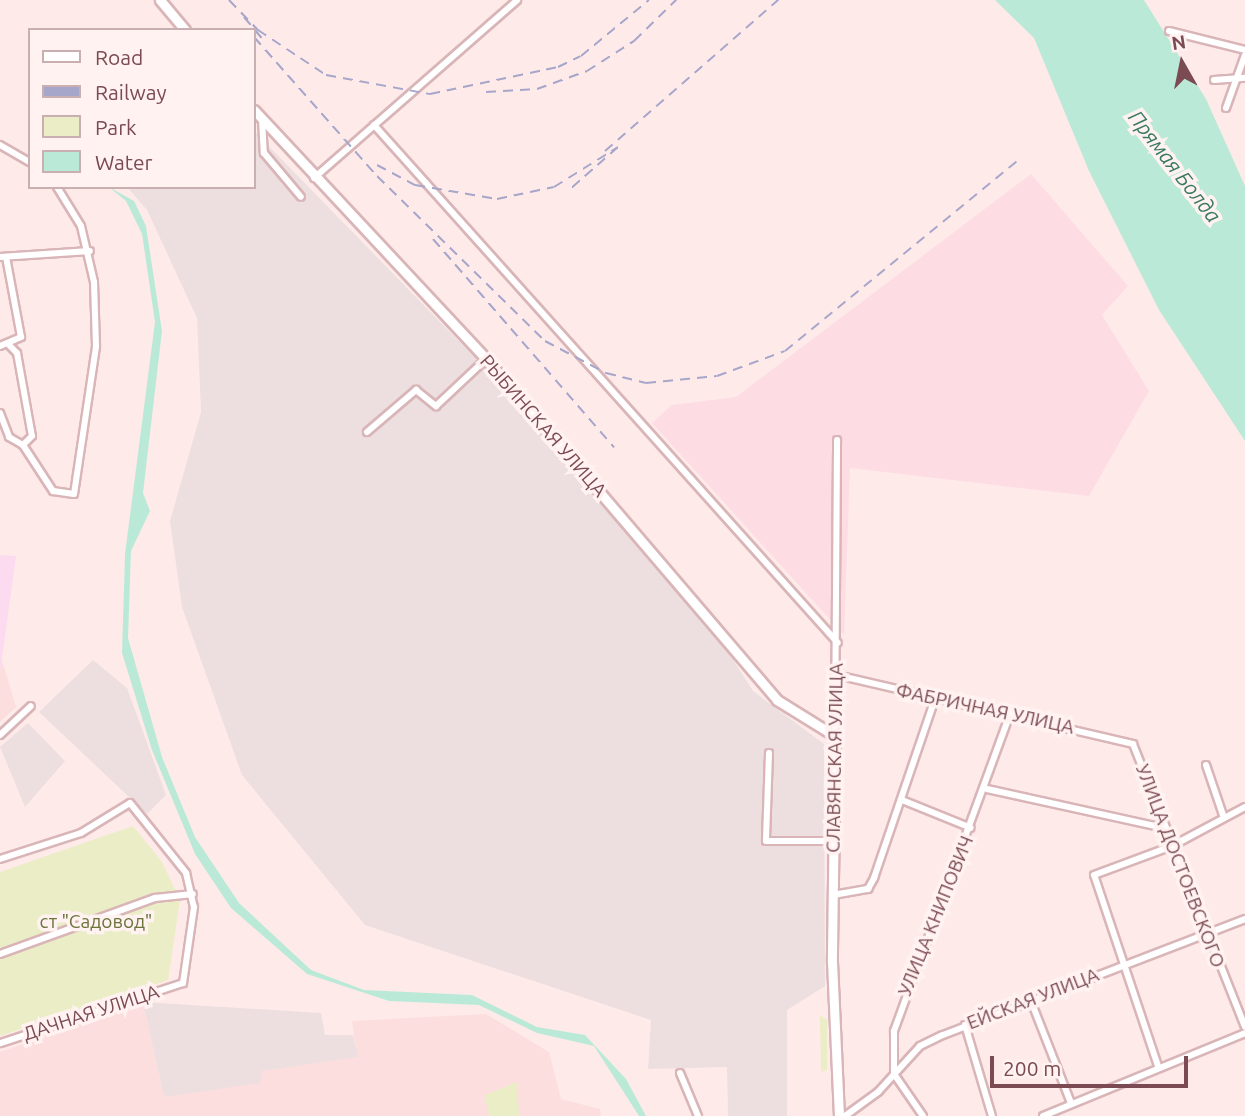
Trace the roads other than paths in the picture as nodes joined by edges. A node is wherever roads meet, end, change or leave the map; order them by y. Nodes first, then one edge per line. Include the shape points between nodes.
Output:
1 (160, 0) edge
2 (517, 0) edge
3 (183, 28) edge
4 (1169, 31) dead end
5 (1245, 52) edge
6 (1236, 76) junction
7 (1245, 78) edge
8 (1214, 80) dead end
9 (1226, 108) dead end
10 (256, 112) edge
11 (262, 119) junction
12 (374, 125) junction
13 (0, 145) edge
14 (28, 161) edge
15 (313, 179) junction
16 (58, 189) edge
17 (301, 197) dead end
18 (90, 251) junction
19 (3, 257) edge
20 (0, 346) edge
21 (10, 346) junction
22 (486, 359) junction
23 (0, 413) edge
24 (368, 432) dead end
25 (837, 440) dead end
26 (23, 445) junction
27 (838, 643) junction
28 (837, 675) junction
29 (934, 699) junction
30 (31, 706) dead end
31 (1011, 712) junction
32 (0, 735) edge
33 (835, 736) junction
34 (1133, 744) joint
35 (769, 753) dead end
36 (1206, 765) dead end
37 (987, 789) junction
38 (902, 800) junction
39 (1245, 807) edge
40 (1223, 815) junction
41 (971, 828) junction
42 (1165, 828) junction
43 (833, 841) junction
44 (1172, 846) junction
45 (0, 859) edge
46 (193, 894) junction
47 (833, 895) junction
48 (1245, 919) edge
49 (1204, 933) junction
50 (0, 954) edge
51 (1125, 963) junction
52 (1031, 1001) junction
53 (965, 1025) junction
54 (1245, 1027) edge
55 (1245, 1033) edge
56 (0, 1044) edge
57 (1158, 1066) junction
58 (680, 1073) dead end
59 (894, 1074) junction
60 (1071, 1103) junction
61 (698, 1116) edge
62 (842, 1116) edge
63 (923, 1116) edge
64 (992, 1116) edge
65 (1043, 1116) edge

1 - 3 main road
2 - 12 street
4 - 5 street
5 - 6 street
6 - 7 street
6 - 8 street
6 - 9 street
10 - 11 main road, РЫБИНСКАЯ УЛИЦА
11 - 15 main road, РЫБИНСКАЯ УЛИЦА
11 - 17 street via 264,153
12 - 15 street
12 - 27 street
13 - 14 street
15 - 22 main road, РЫБИНСКАЯ УЛИЦА
16 - 18 street
18 - 19 street
18 - 26 street via 96,346 74,494 53,491
19 - 21 street via 20,314 21,337
20 - 21 street
21 - 26 street via 17,353 32,436
22 - 24 street via 436,406 416,390
22 - 33 main road, РЫБИНСКАЯ УЛИЦА via 777,700
23 - 26 street via 9,437
25 - 27 street, СЛАВЯНСКАЯ УЛИЦА
27 - 28 street, СЛАВЯНСКАЯ УЛИЦА
28 - 29 street, ФАБРИЧНАЯ УЛИЦА
28 - 33 street, СЛАВЯНСКАЯ УЛИЦА
29 - 31 street, ФАБРИЧНАЯ УЛИЦА
29 - 38 street
30 - 32 street
31 - 34 street, ФАБРИЧНАЯ УЛИЦА
31 - 37 street, УЛИЦА КНИПОВИЧ
33 - 43 main road, СЛАВЯНСКАЯ УЛИЦА
34 - 42 street, УЛИЦА ДОСТОЕВСКОГО
35 - 43 street via 766,841
36 - 40 street
37 - 41 street, УЛИЦА КНИПОВИЧ
37 - 42 street
38 - 41 street
38 - 47 street via 868,889
39 - 40 street
40 - 44 street
41 - 59 street, УЛИЦА КНИПОВИЧ via 901,1007
42 - 44 street, УЛИЦА ДОСТОЕВСКОГО
43 - 47 main road, СЛАВЯНСКАЯ УЛИЦА
44 - 49 street, УЛИЦА ДОСТОЕВСКОГО
44 - 51 street via 1094,875
45 - 46 street via 81,833 130,803 186,873
46 - 50 street via 155,898
46 - 56 street, ДАЧНАЯ УЛИЦА via 183,983
47 - 62 main road, СЛАВЯНСКАЯ УЛИЦА via 834,1076
48 - 49 street, ЕЙСКАЯ УЛИЦА
49 - 51 street, ЕЙСКАЯ УЛИЦА
49 - 54 street, УЛИЦА ДОСТОЕВСКОГО
51 - 52 street, ЕЙСКАЯ УЛИЦА
51 - 57 street
52 - 53 street, ЕЙСКАЯ УЛИЦА
52 - 60 street
53 - 59 street, ЕЙСКАЯ УЛИЦА via 920,1046
53 - 64 street
55 - 57 street
57 - 60 street
58 - 61 street
59 - 62 street, ЕЙСКАЯ УЛИЦА
59 - 63 street
60 - 65 street

